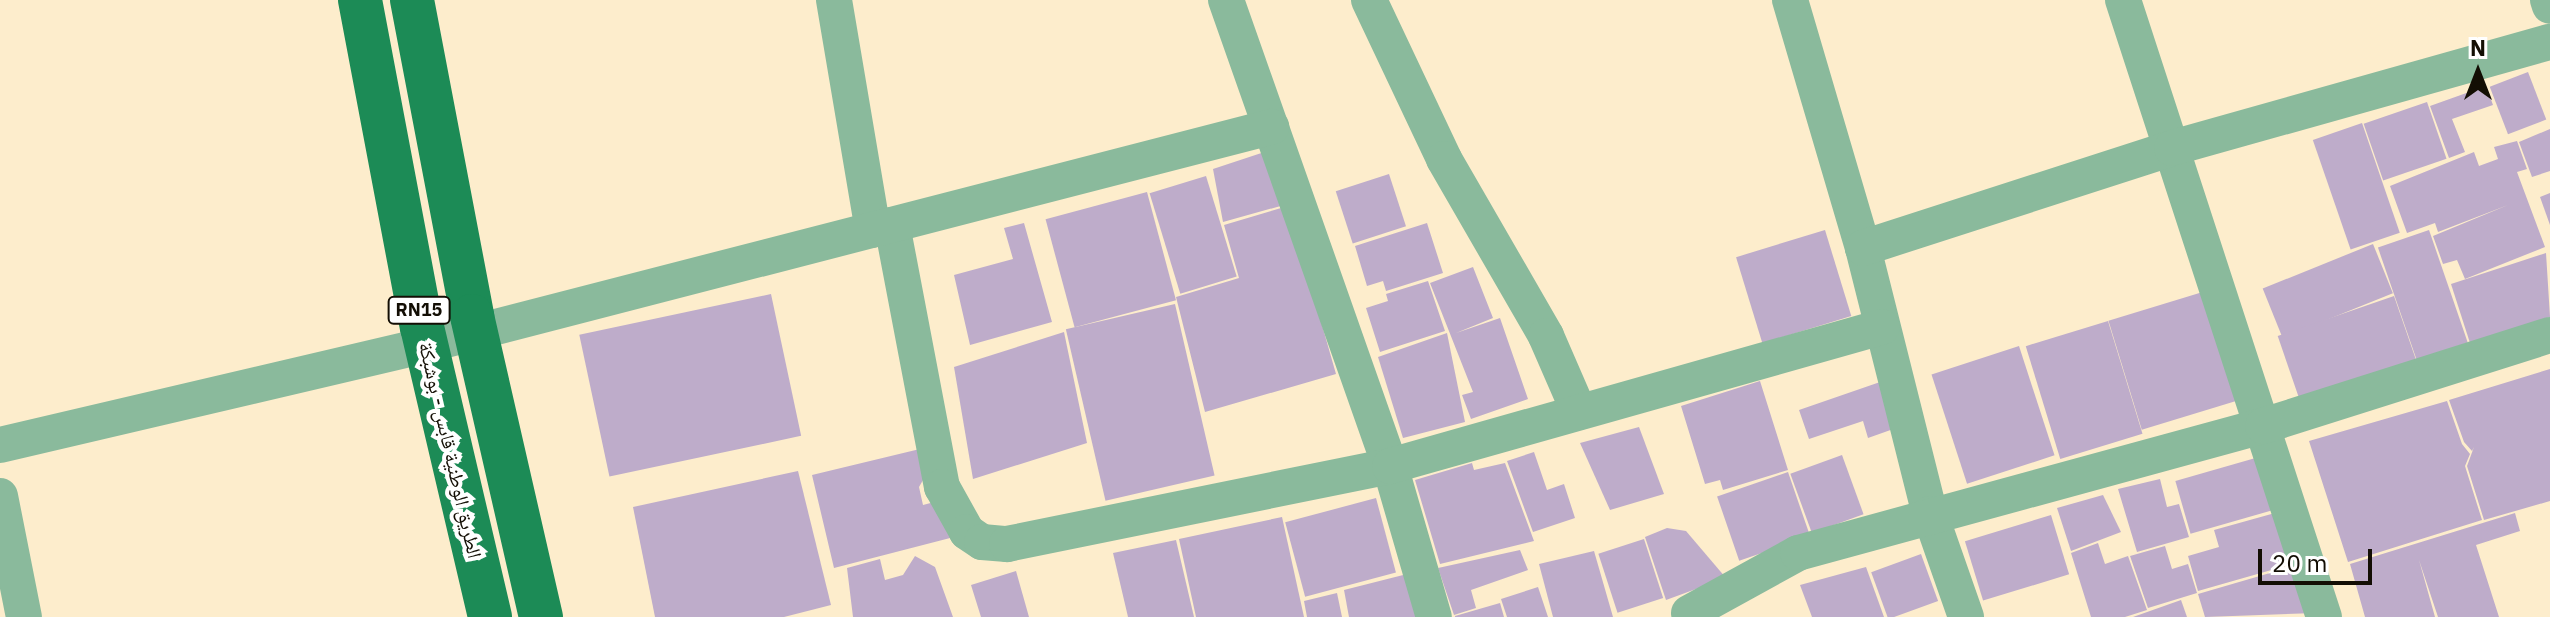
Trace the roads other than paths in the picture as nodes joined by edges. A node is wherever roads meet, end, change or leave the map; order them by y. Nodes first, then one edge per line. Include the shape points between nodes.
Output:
1 (360, 0) edge
2 (412, 0) edge
3 (834, 0) edge
4 (1226, 0) edge
5 (1369, 0) edge
6 (1790, 0) edge
7 (2123, 0) edge
8 (2548, 0) edge
9 (2550, 6) edge
10 (2550, 42) edge
11 (1271, 127) junction
12 (2172, 148) junction
13 (882, 227) junction
14 (1863, 248) junction
15 (1882, 327) junction
16 (475, 331) junction
17 (2550, 335) edge
18 (426, 345) junction
19 (1579, 412) junction
20 (2263, 426) junction
21 (0, 445) edge
22 (1390, 466) junction
23 (0, 496) edge
24 (1930, 514) junction
25 (1688, 616) edge
26 (24, 617) edge
27 (490, 617) edge
28 (541, 617) edge
29 (1434, 617) edge
30 (1966, 617) edge
31 (2324, 617) edge

1 - 18 main road, الطريق الوطنية قابس - بوشبكة / RN15
2 - 16 main road, RN15
3 - 13 street
4 - 11 street
5 - 19 street via 1444,159 1546,336
6 - 14 street
7 - 12 street
8 - 9 street
10 - 12 street
11 - 13 street
11 - 22 street
12 - 14 street
12 - 20 street
13 - 16 street
13 - 22 street via 942,487 967,532 982,542 1007,544
14 - 15 street
15 - 19 street
15 - 24 street
16 - 18 street
16 - 28 main road, RN15
17 - 20 street
18 - 21 street
18 - 27 main road, الطريق الوطنية قابس - بوشبكة / RN15
19 - 22 street
20 - 24 street
20 - 31 street
22 - 29 street
23 - 26 street
24 - 25 street via 1798,553
24 - 30 street

